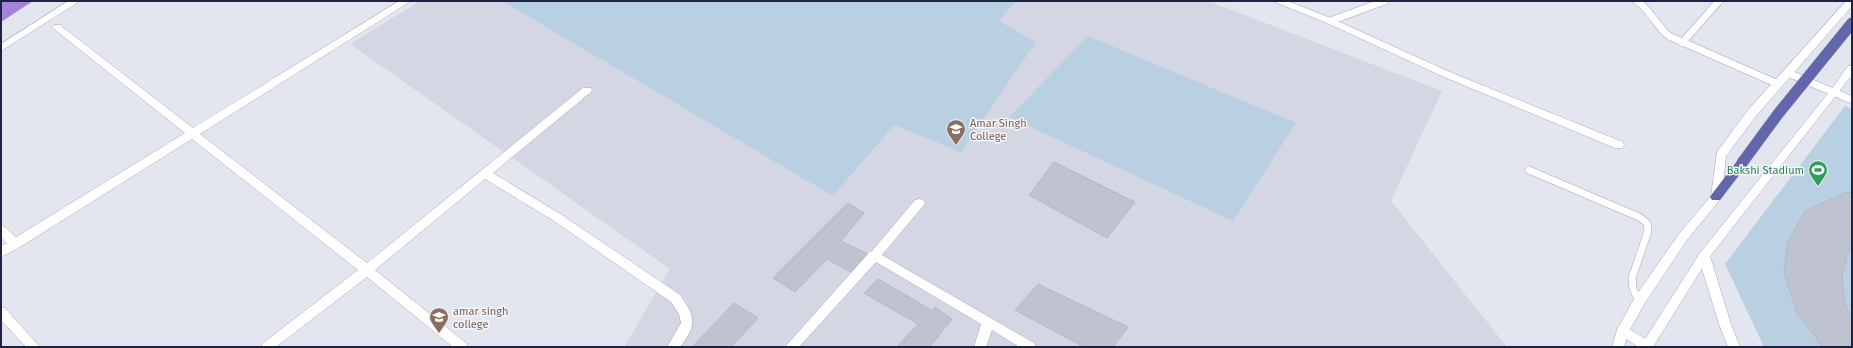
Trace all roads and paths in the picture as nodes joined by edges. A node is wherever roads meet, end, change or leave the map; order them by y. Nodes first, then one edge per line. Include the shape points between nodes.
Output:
1 (75, 1) edge
2 (406, 1) edge
3 (1280, 1) edge
4 (1385, 1) edge
5 (1637, 1) edge
6 (1720, 1) edge
7 (1851, 1) edge
8 (1330, 21) junction
9 (1852, 23) edge
10 (57, 27) dead end
11 (1682, 43) junction
12 (1, 48) edge
13 (1852, 68) edge
14 (1788, 73) junction
15 (1778, 84) junction
16 (587, 90) dead end
17 (1834, 93) junction
18 (1852, 100) edge
19 (192, 133) junction
20 (1619, 145) dead end
21 (1529, 170) dead end
22 (484, 173) junction
23 (1716, 197) junction
24 (919, 203) dead end
25 (1, 230) edge
26 (16, 244) junction
27 (1, 252) edge
28 (874, 255) junction
29 (1704, 256) junction
30 (367, 270) junction
31 (1639, 301) junction
32 (1, 312) edge
33 (988, 322) junction
34 (1623, 330) junction
35 (34, 347) edge
36 (267, 347) edge
37 (462, 347) edge
38 (673, 347) edge
39 (791, 347) edge
40 (980, 347) edge
41 (1030, 347) edge
42 (1618, 347) edge
43 (1647, 347) edge
44 (1734, 347) edge

1 - 12 street
2 - 19 street
3 - 8 street
4 - 8 lane
5 - 11 lane via 1652,12 1661,31
6 - 11 lane
7 - 14 street
8 - 20 street via 1448,75
9 - 23 main road, bridge via 1778,114
10 - 19 street
11 - 15 lane
13 - 17 street
14 - 15 street
14 - 17 lane
15 - 23 street via 1752,113 1721,155
16 - 22 street
17 - 18 lane
17 - 29 street
19 - 26 street
19 - 30 street
21 - 31 lane via 1631,213 1647,224 1648,231 1632,284
22 - 30 street
22 - 38 street via 558,218 675,298 689,319 686,329
23 - 31 street via 1683,237
24 - 28 street
25 - 26 street
26 - 27 street
28 - 33 street
28 - 39 street
29 - 43 street
29 - 44 street
30 - 36 street
30 - 37 street
31 - 34 street
32 - 35 street
33 - 40 street
33 - 41 street
34 - 42 street
34 - 43 street

